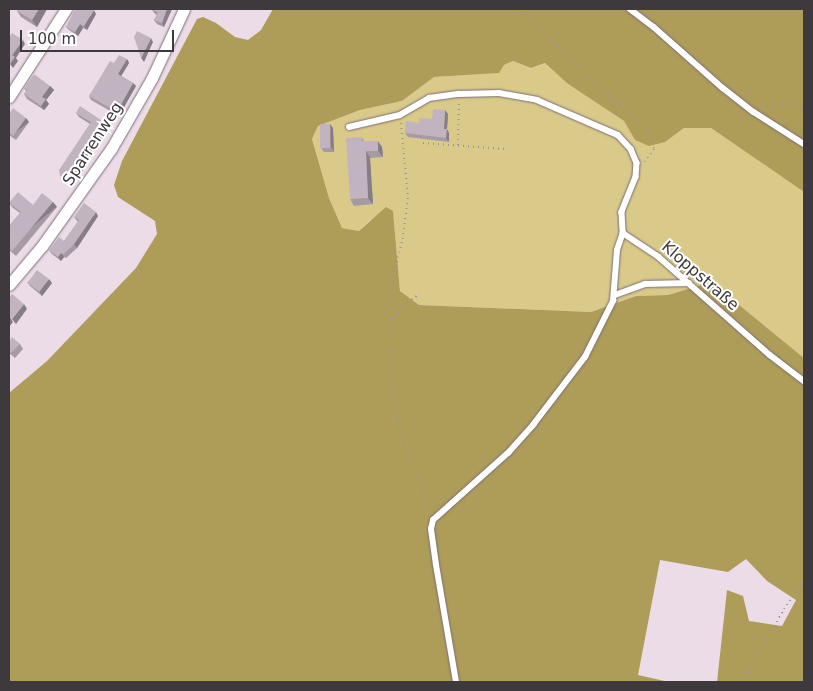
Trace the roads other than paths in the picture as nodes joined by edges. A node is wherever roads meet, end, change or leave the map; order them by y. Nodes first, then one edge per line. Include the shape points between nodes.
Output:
1 (66, 9) edge
2 (184, 9) edge
3 (630, 9) edge
4 (9, 97) edge
5 (349, 127) dead end
6 (804, 144) edge
7 (623, 233) junction
8 (689, 283) junction
9 (9, 285) edge
10 (614, 295) junction
11 (804, 381) edge
12 (456, 682) edge

1 - 4 street
2 - 9 street, Sparrenweg via 152,78 116,140 42,246
3 - 6 lane via 754,112
5 - 7 lane via 400,115 429,98 499,93 537,100 618,135 632,149 637,163 636,177 622,212
7 - 8 lane, Kloppstraße via 659,257
7 - 10 lane via 617,250
8 - 10 lane via 645,284
8 - 11 lane, Kloppstraße
10 - 12 lane via 585,357 533,425 508,453 433,520 431,529

